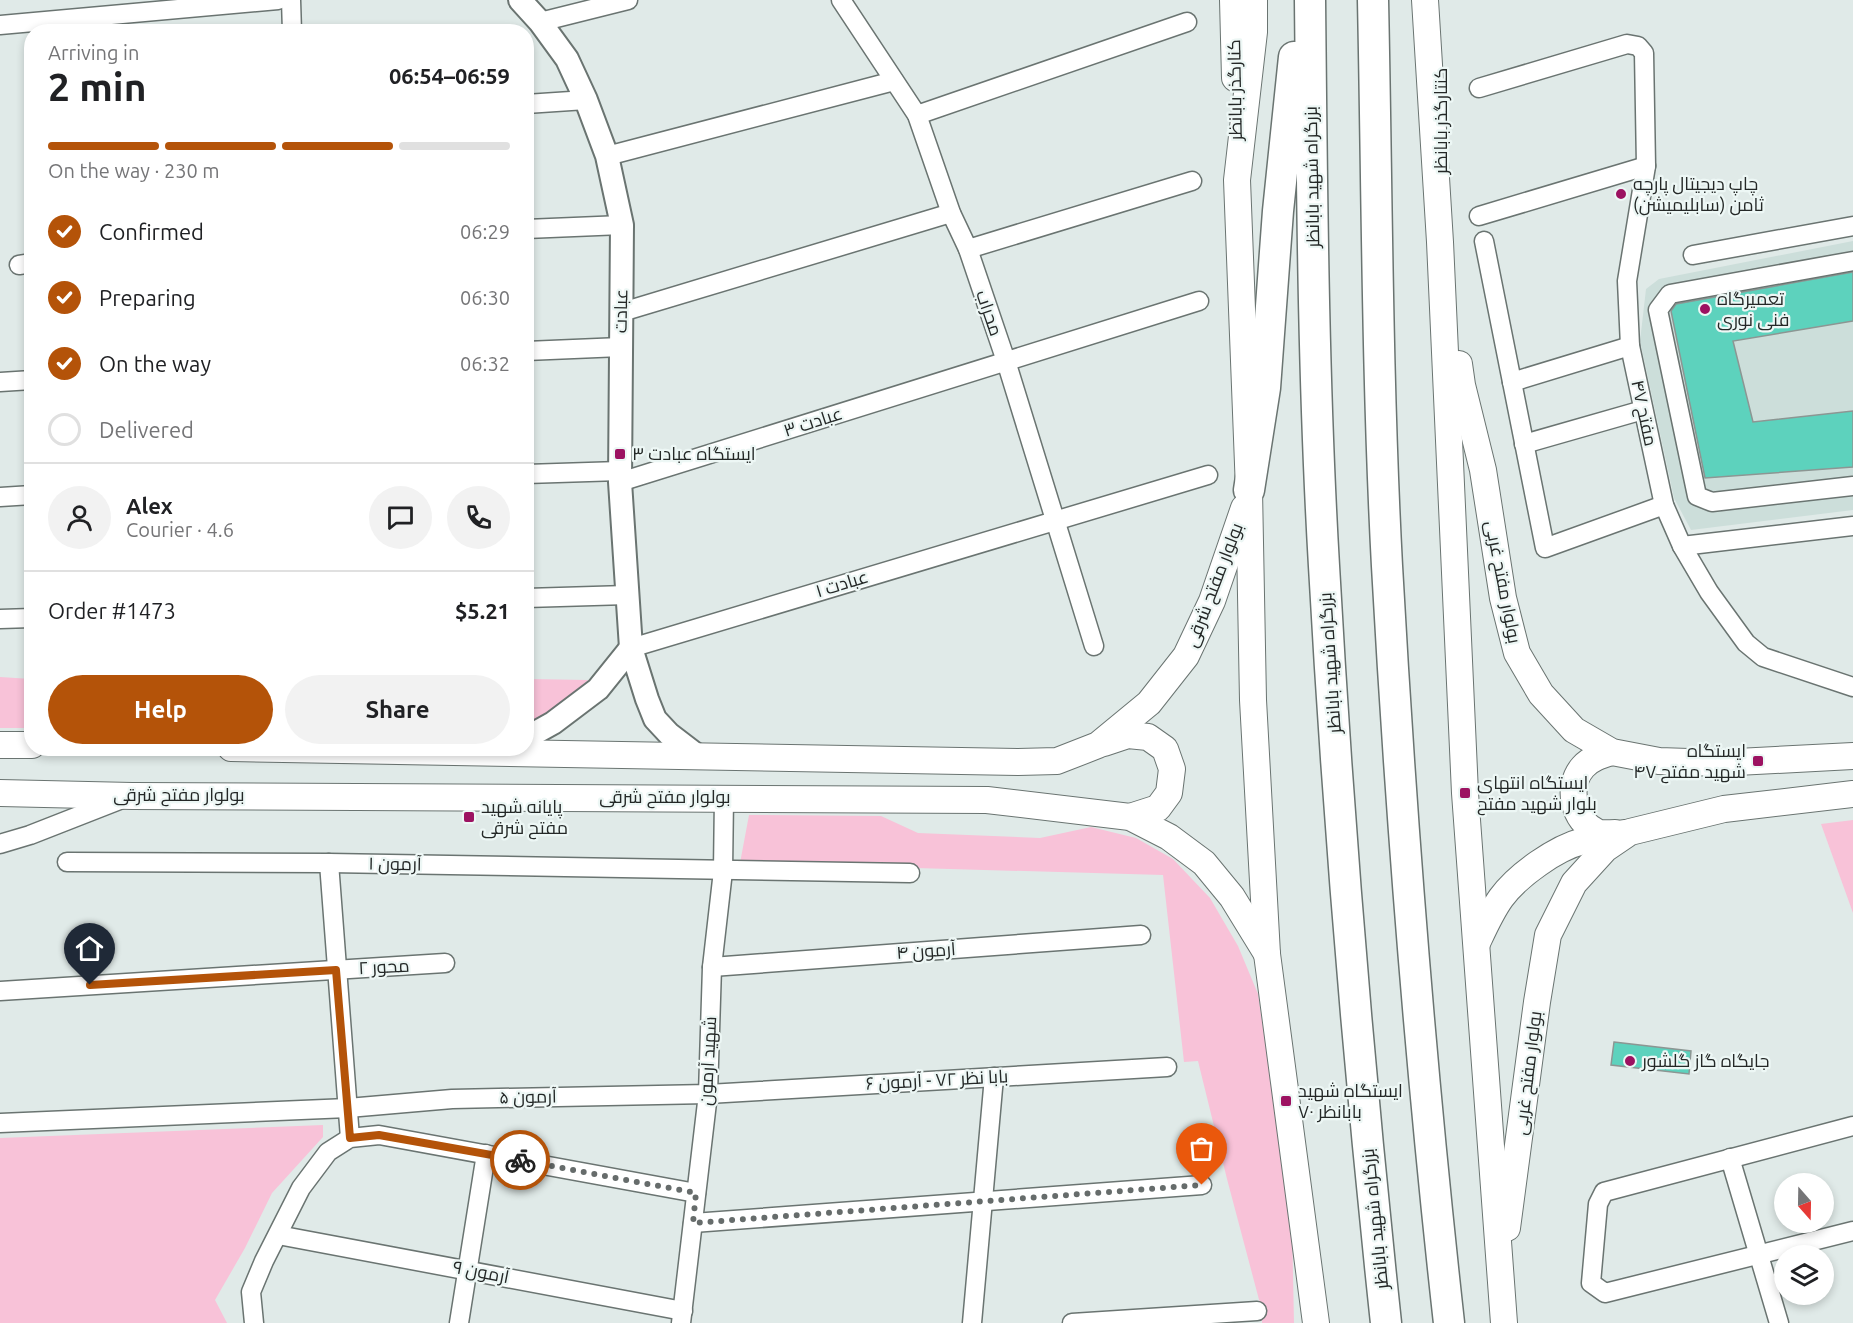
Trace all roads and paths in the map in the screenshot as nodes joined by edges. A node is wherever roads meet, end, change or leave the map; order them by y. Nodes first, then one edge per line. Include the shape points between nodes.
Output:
1 (278, 0) edge
2 (291, 0) edge
3 (520, 0) edge
4 (628, 0) edge
5 (841, 0) edge
6 (1233, 0) edge
7 (1254, 0) edge
8 (1300, 0) edge
9 (1310, 0) edge
10 (1373, 0) edge
11 (1425, 0) edge
12 (1442, 0) edge
13 (171, 5) edge
14 (127, 7) edge
15 (540, 22) junction
16 (1186, 22) dead end
17 (292, 24) edge
18 (0, 25) edge
19 (894, 81) junction
20 (1479, 88) dead end
21 (586, 100) junction
22 (534, 103) edge
23 (917, 115) junction
24 (607, 156) junction
25 (1646, 166) junction
26 (1237, 180) junction
27 (1192, 181) dead end
28 (951, 213) junction
29 (1479, 216) dead end
30 (622, 225) junction
31 (1853, 226) edge
32 (534, 229) edge
33 (1484, 241) dead end
34 (1440, 242) junction
35 (968, 249) junction
36 (1693, 255) dead end
37 (1853, 261) edge
38 (1199, 301) dead end
39 (622, 312) junction
40 (1630, 346) junction
41 (621, 347) junction
42 (534, 351) edge
43 (1005, 361) junction
44 (24, 380) edge
45 (0, 382) edge
46 (1512, 382) junction
47 (1643, 410) junction
48 (1524, 444) junction
49 (534, 474) edge
50 (1208, 475) dead end
51 (620, 476) junction
52 (1853, 486) edge
53 (1250, 490) junction
54 (24, 496) edge
55 (0, 497) edge
56 (1664, 505) junction
57 (1054, 521) junction
58 (1853, 526) edge
59 (1682, 546) junction
60 (627, 595) junction
61 (534, 598) edge
62 (24, 618) edge
63 (0, 619) edge
64 (1094, 645) dead end
65 (631, 648) junction
66 (1853, 687) edge
67 (534, 734) edge
68 (0, 745) edge
69 (24, 745) edge
70 (1098, 745) junction
71 (534, 752) edge
72 (1612, 752) junction
73 (1853, 756) edge
74 (699, 757) junction
75 (0, 793) edge
76 (1853, 794) edge
77 (132, 796) junction
78 (724, 798) junction
79 (1130, 817) junction
80 (1630, 832) junction
81 (0, 844) edge
82 (67, 862) dead end
83 (329, 863) junction
84 (723, 871) junction
85 (910, 873) dead end
86 (1141, 934) dead end
87 (1476, 946) junction
88 (1267, 954) junction
89 (445, 963) dead end
90 (712, 967) junction
91 (336, 970) junction
92 (0, 991) edge
93 (1167, 1067) dead end
94 (994, 1077) junction
95 (708, 1094) junction
96 (348, 1108) junction
97 (0, 1123) edge
98 (1853, 1126) edge
99 (350, 1138) junction
100 (486, 1154) junction
101 (1730, 1158) junction
102 (1202, 1185) dead end
103 (696, 1193) junction
104 (983, 1202) junction
105 (1301, 1213) junction
106 (693, 1223) junction
107 (1853, 1231) edge
108 (278, 1235) junction
109 (1758, 1255) junction
110 (468, 1270) junction
111 (1500, 1284) junction
112 (1257, 1311) dead end
113 (682, 1317) edge
114 (254, 1323) edge
115 (459, 1323) edge
116 (972, 1323) edge
117 (1072, 1323) edge
118 (1306, 1323) edge
119 (1316, 1323) edge
120 (1328, 1323) edge
121 (1386, 1323) edge
122 (1449, 1323) edge
123 (1504, 1323) edge
124 (1513, 1323) edge
125 (1779, 1323) edge

1 - 13 street
2 - 17 street
3 - 15 street, عبادت
4 - 15 street
5 - 19 street, محراب
6 - 26 main road, کنارگذر بابانظر
7 - 26 main road via 1254,32
8 - 53 highway via 1265,388
9 - 121 highway, بزرگراه شهید بابانظر via 1314,330 1323,563 1343,874
10 - 122 highway via 1387,564 1407,868 1433,1183
11 - 34 main road
12 - 34 main road, کنتارگذر بابانظر
13 - 14 street
14 - 18 street
15 - 21 street, عبادت via 567,60
16 - 23 street
19 - 23 street, محراب
19 - 24 street
20 - 25 street, مفتح ۴۷ via 1627,44 1638,46 1644,53
21 - 22 street
21 - 24 street, عبادت
23 - 28 street, محراب
24 - 30 street, عبادت
25 - 29 street
25 - 40 street, مفتح ۴۷ via 1627,280
26 - 53 main road
27 - 35 street
28 - 35 street, محراب
28 - 39 street
30 - 32 street
30 - 39 street, عبادت
31 - 36 street
33 - 46 street
34 - 72 main road, بولوار مفتح غربی via 1462,385 1483,470 1503,598 1517,653 1541,694 1574,730
34 - 87 main road
35 - 43 street, محراب
37 - 52 street via 1670,294 1658,310 1697,496 1712,502
38 - 43 street, عبادت ۳
39 - 41 street, عبادت
40 - 46 street
40 - 47 street, مفتح ۴۷
41 - 42 street
41 - 51 street, عبادت
43 - 51 street, عبادت ۳
43 - 57 street, محراب
44 - 45 street
46 - 48 street
47 - 48 street
47 - 56 street, مفتح ۴۷
48 - 56 street via 1545,549
49 - 51 street, عبادت ۳
50 - 57 street, عبادت ۱
51 - 60 street, عبادت
53 - 70 main road, بولوار مفتح شرقی via 1212,601 1186,656 1149,703
53 - 88 main road via 1253,700
54 - 55 street
56 - 59 street, مفتح ۴۷
57 - 64 street, محراب
57 - 65 street, عبادت ۱
58 - 59 street
59 - 66 street, مفتح ۴۷ via 1709,591 1753,650 1763,657
60 - 61 street
60 - 65 street, عبادت
62 - 63 street
65 - 67 street via 598,689
65 - 74 street, عبادت via 655,719
68 - 69 main road
70 - 74 main road, بولوار مفتح شرقی via 1057,760 1018,762
70 - 79 main road via 1128,735 1148,737 1165,749 1172,769 1169,792 1158,808
71 - 74 main road, بولوار مفتح شرقی
72 - 73 main road, بولوار مفتح غربی via 1659,761 1718,763
72 - 80 main road via 1596,756 1583,766 1575,781 1573,797 1578,813 1597,832
75 - 77 main road, بولوار مفتح شرقی
76 - 80 main road, بولوار مفتح غربی via 1724,809
77 - 78 main road, بولوار مفتح شرقی
77 - 81 street
78 - 79 main road, بولوار مفتح شرقی via 987,800
78 - 84 street, شهید آرمون
79 - 88 main road, بولوار مفتح شرقی via 1169,837 1204,863 1232,897
80 - 87 main road via 1582,841 1535,867 1499,900
80 - 111 main road, بولوار مفتح غربی via 1605,849 1574,883 1548,935
82 - 83 street, آرمون ۱
83 - 84 street, آرمون ۱
83 - 91 street
84 - 85 street, آرمون ۱
84 - 90 street, شهید آرمون
86 - 90 street, آرمون ۴
87 - 111 main road
88 - 105 main road
89 - 91 street, محور ۲
90 - 95 street, شهید آرمون
91 - 92 street, محور ۲
91 - 96 street
93 - 94 street, بابا نظر ۷۲ - آرمون ۶
94 - 95 street, بابا نظر ۷۲ - آرمون ۶
94 - 104 street
95 - 96 street, آرمون ۵ via 452,1099
95 - 103 street, شهید آرمون
96 - 97 street, آرمون ۵
96 - 99 street
98 - 101 street
99 - 100 street via 379,1135
99 - 108 street via 328,1152 301,1188
100 - 103 street
100 - 110 street
101 - 109 street
101 - 109 street via 1604,1192 1598,1203 1591,1283 1605,1293
102 - 104 street
103 - 106 street, شهید آرمون
104 - 106 street
104 - 116 street
105 - 118 main road
105 - 119 main road
105 - 120 main road
106 - 113 street, شهید آرمون
107 - 109 street
108 - 110 street, آرمون ۹
108 - 114 street via 251,1292
109 - 125 street
110 - 113 street, آرمون ۹
110 - 115 street
111 - 123 main road
111 - 124 main road
112 - 117 street

